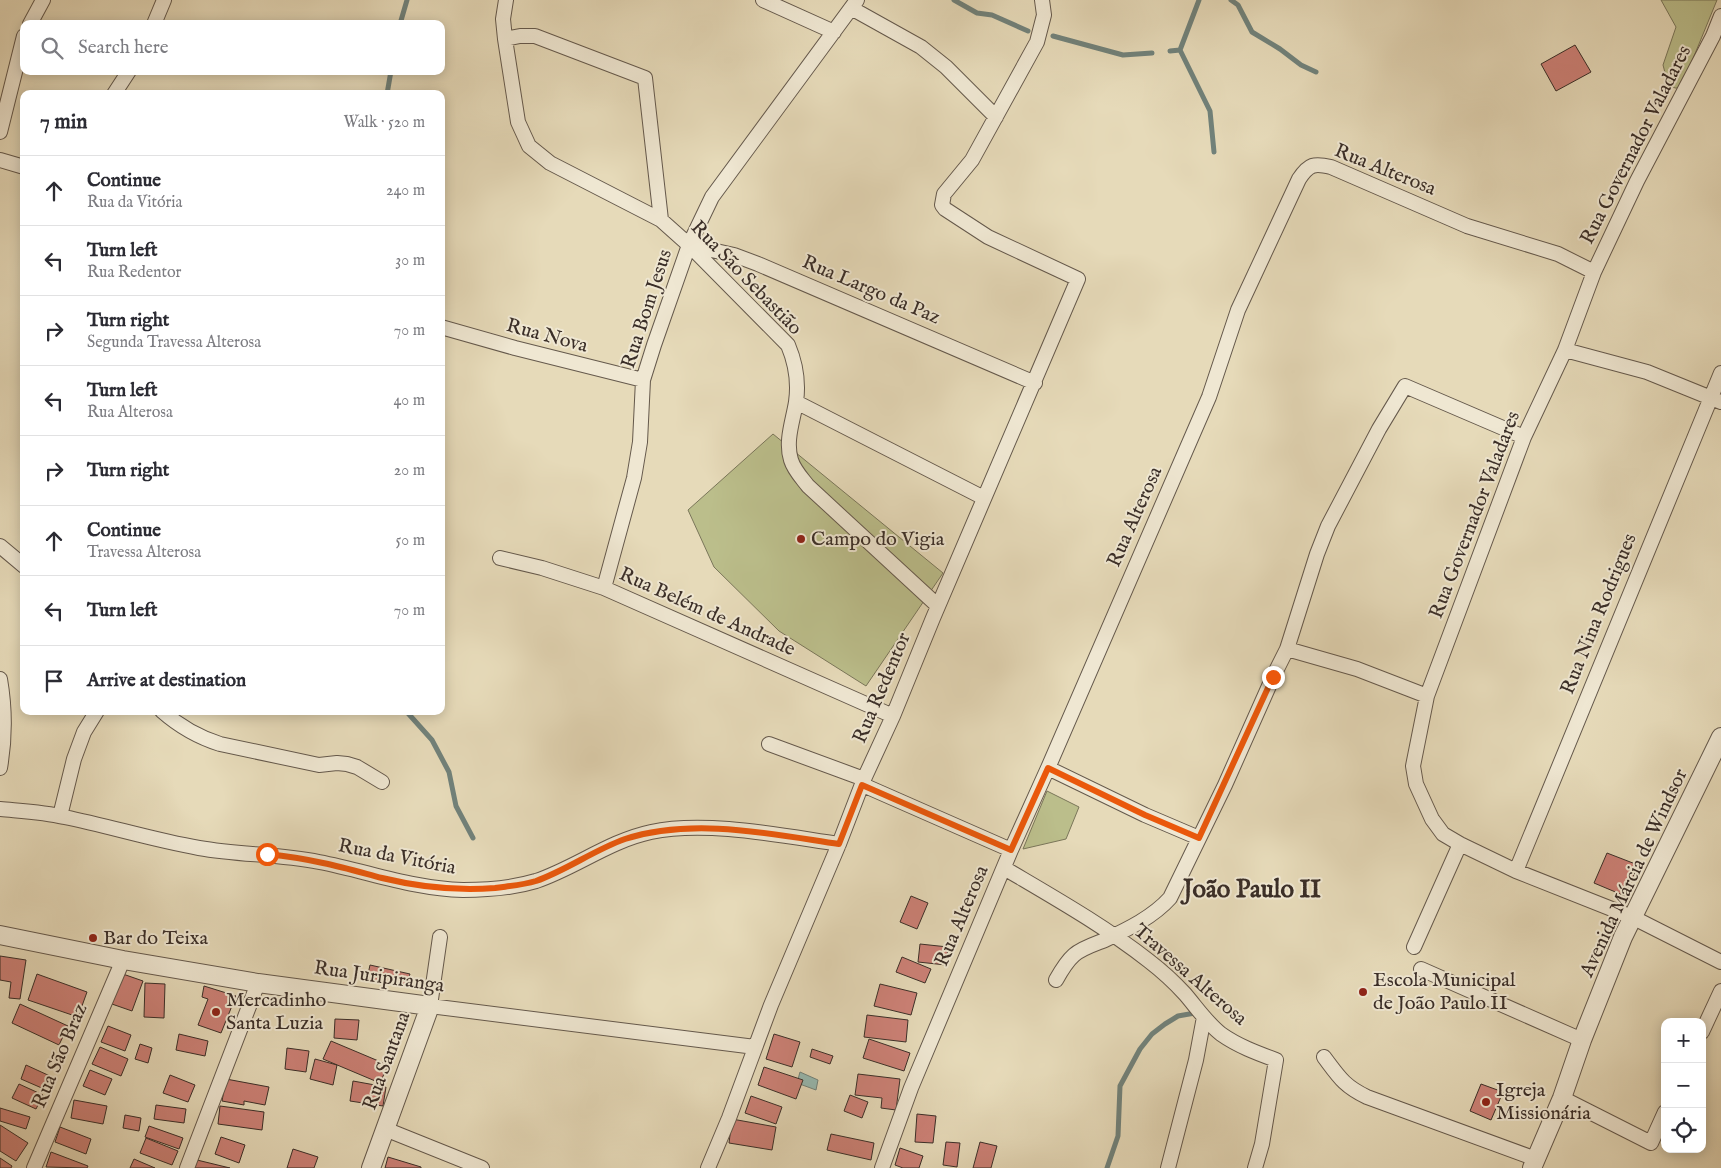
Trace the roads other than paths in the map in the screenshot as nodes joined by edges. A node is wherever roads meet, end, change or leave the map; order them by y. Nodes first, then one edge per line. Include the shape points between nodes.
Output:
1 (43, 0) edge
2 (164, 0) edge
3 (506, 0) edge
4 (763, 0) edge
5 (1042, 0) edge
6 (854, 4) edge
7 (1721, 16) edge
8 (32, 20) edge
9 (156, 20) edge
10 (834, 32) junction
11 (505, 39) junction
12 (20, 52) edge
13 (126, 75) edge
14 (117, 90) edge
15 (996, 117) junction
16 (0, 132) edge
17 (0, 160) edge
18 (20, 166) edge
19 (661, 220) junction
20 (689, 245) junction
21 (1594, 272) junction
22 (445, 328) edge
23 (1565, 350) junction
24 (1721, 373) edge
25 (643, 380) junction
26 (1034, 382) junction
27 (1715, 400) edge
28 (796, 402) junction
29 (1524, 437) junction
30 (984, 498) junction
31 (1, 551) edge
32 (500, 558) dead end
33 (20, 563) edge
34 (604, 588) junction
35 (938, 606) junction
36 (1287, 649) junction
37 (0, 679) edge
38 (1427, 696) junction
39 (95, 715) edge
40 (167, 715) edge
41 (893, 716) junction
42 (1721, 737) edge
43 (769, 744) dead end
44 (1715, 766) edge
45 (0, 768) edge
46 (1048, 768) junction
47 (382, 782) dead end
48 (863, 782) junction
49 (0, 809) edge
50 (60, 816) junction
51 (1199, 838) junction
52 (839, 844) junction
53 (1460, 844) junction
54 (1011, 850) junction
55 (1004, 868) junction
56 (1516, 871) junction
57 (1632, 917) junction
58 (0, 935) edge
59 (1114, 935) junction
60 (440, 937) dead end
61 (1414, 947) dead end
62 (123, 960) junction
63 (1721, 962) edge
64 (1421, 969) dead end
65 (1056, 980) dead end
66 (258, 983) junction
67 (1721, 991) edge
68 (430, 1006) junction
69 (1204, 1017) junction
70 (1706, 1023) edge
71 (1582, 1040) junction
72 (755, 1047) junction
73 (1324, 1058) dead end
74 (1562, 1098) junction
75 (1661, 1121) edge
76 (386, 1129) junction
77 (1534, 1164) edge
78 (34, 1168) edge
79 (187, 1168) edge
80 (371, 1168) edge
81 (482, 1168) edge
82 (708, 1168) edge
83 (882, 1168) edge
84 (1168, 1168) edge
85 (1255, 1168) edge

1 - 8 street
2 - 9 street
3 - 11 street, Rua São Sebastião via 503,18
4 - 10 street
5 - 15 street via 1044,15 1037,42
6 - 10 street, Rua Bom Jesus
6 - 15 street via 921,47
7 - 21 street, Rua Governador Valadares
10 - 20 street, Rua Bom Jesus via 712,197
11 - 19 street, Rua São Sebastião via 518,122 529,146 550,163
11 - 19 street via 534,36 645,78
12 - 16 street
13 - 14 street
15 - 26 street, Rua Redentor via 972,160 944,194 942,205 988,237 1078,279
17 - 18 street
19 - 20 street, Rua São Sebastião
20 - 25 street, Rua Bom Jesus
20 - 26 street, Rua Largo da Paz via 734,255 767,267
20 - 28 street, Rua São Sebastião via 788,345 797,373
21 - 23 street, Rua Governador Valadares
21 - 46 street, Rua Alterosa via 1558,254 1466,226 1331,167 1312,166 1306,170 1238,310 1209,398
22 - 25 street, Rua Nova
23 - 27 street via 1632,367
23 - 29 street, Rua Governador Valadares
24 - 27 street, Rua Nina Rodrigues
25 - 34 street, Rua Bom Jesus via 640,442 634,478
26 - 30 street, Rua Redentor
27 - 56 street, Rua Nina Rodrigues
28 - 30 street
28 - 35 street, Rua São Sebastião via 788,444 796,470 808,486
29 - 36 street via 1405,386 1328,526
29 - 38 street, Rua Governador Valadares
30 - 35 street, Rua Redentor
31 - 33 street
32 - 34 street, Rua Belém de Andrade
34 - 41 street, Rua Belém de Andrade
35 - 41 street, Rua Redentor
36 - 38 street via 1357,669
36 - 51 street
37 - 45 street via 4,734
38 - 53 street, Rua Governador Valadares via 1412,766 1416,784 1437,826 1443,834
39 - 50 street via 74,759
40 - 47 street via 204,739 220,744 319,765 347,764
41 - 48 street, Rua Redentor
42 - 44 street, Avenida Márcia de Windsor
43 - 48 street
44 - 57 street, Avenida Márcia de Windsor
46 - 51 street
46 - 54 street, Rua Alterosa
48 - 52 street, Rua Redentor
48 - 54 street
49 - 50 street, Rua da Vitória
50 - 52 street, Rua da Vitória via 201,848 296,858 391,880 464,890 535,881 624,840 667,830 720,829
51 - 59 street via 1170,898 1160,910
52 - 72 street, Rua Redentor
53 - 56 street, Rua Governador Valadares
53 - 61 street
54 - 55 street, Rua Alterosa
55 - 59 street, Travessa Alterosa
55 - 83 street, Rua Alterosa
56 - 57 street, Rua Governador Valadares
57 - 63 street, Rua Governador Valadares
57 - 71 street, Avenida Márcia de Windsor
58 - 62 street, Rua Juripiranga
59 - 65 street via 1079,951 1066,963
59 - 69 street, Travessa Alterosa via 1169,978
60 - 68 street, Rua Santana
62 - 66 street, Rua Juripiranga
62 - 78 street, Rua São Braz
64 - 71 street
66 - 68 street, Rua Juripiranga
66 - 79 street
67 - 70 street
68 - 72 street, Rua Juripiranga
68 - 76 street, Rua Santana
69 - 84 street
69 - 85 street, Travessa Alterosa via 1238,1044 1276,1060
71 - 74 street, Avenida Márcia de Windsor
72 - 82 street, Rua Redentor
73 - 77 street via 1351,1089
74 - 75 street via 1651,1143
74 - 77 street, Avenida Márcia de Windsor
76 - 80 street, Rua Santana
76 - 81 street

